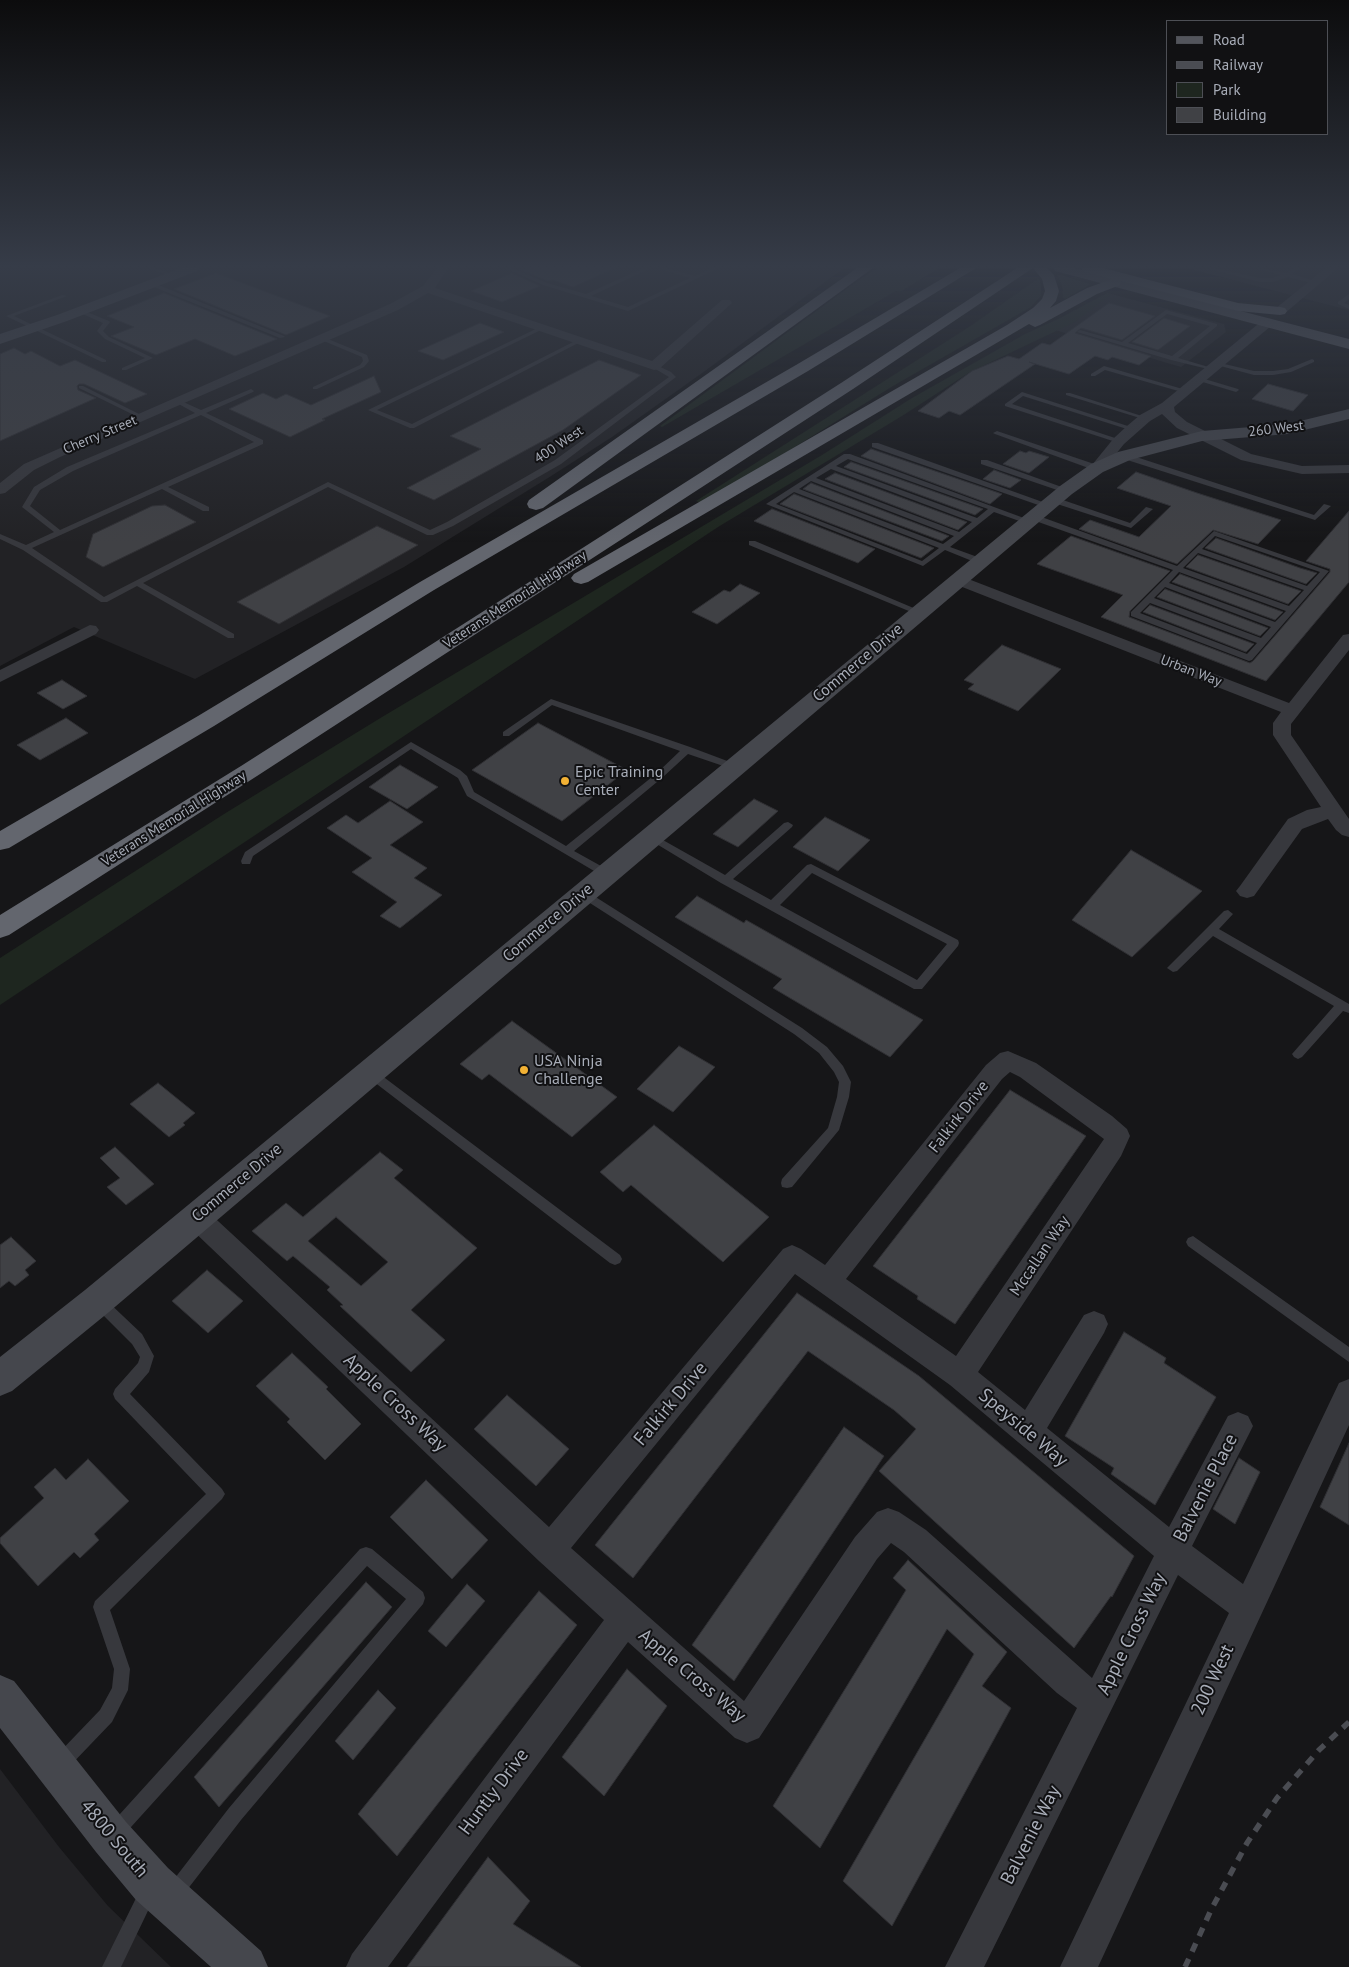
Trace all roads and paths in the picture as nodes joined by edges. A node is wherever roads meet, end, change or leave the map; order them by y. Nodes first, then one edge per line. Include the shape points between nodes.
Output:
1 (146, 360) edge
2 (272, 360) edge
3 (366, 360) edge
4 (476, 360) edge
5 (542, 360) edge
6 (636, 360) edge
7 (661, 360) edge
8 (736, 360) edge
9 (815, 360) edge
10 (887, 360) edge
11 (957, 360) edge
12 (1178, 360) edge
13 (1222, 360) edge
14 (1312, 361) dead end
15 (654, 366) junction
16 (1213, 367) junction
17 (124, 369) dead end
18 (1093, 375) dead end
19 (1198, 379) junction
20 (81, 387) dead end
21 (315, 388) dead end
22 (1236, 390) dead end
23 (251, 391) dead end
24 (1184, 391) junction
25 (1068, 394) dead end
26 (176, 402) junction
27 (1167, 406) junction
28 (200, 413) junction
29 (1349, 414) edge
30 (142, 416) junction
31 (1145, 418) junction
32 (1132, 429) junction
33 (997, 433) dead end
34 (1202, 436) junction
35 (875, 445) dead end
36 (1122, 448) junction
37 (984, 462) dead end
38 (831, 466) junction
39 (1097, 468) junction
40 (1349, 469) edge
41 (811, 479) junction
42 (163, 487) junction
43 (794, 489) junction
44 (0, 490) edge
45 (1327, 506) dead end
46 (1046, 507) junction
47 (206, 509) dead end
48 (993, 509) junction
49 (1149, 509) dead end
50 (978, 521) junction
51 (60, 533) junction
52 (959, 535) junction
53 (0, 536) edge
54 (752, 543) dead end
55 (26, 548) junction
56 (944, 548) junction
57 (1197, 550) junction
58 (980, 562) junction
59 (1178, 568) junction
60 (958, 580) junction
61 (137, 583) junction
62 (1163, 584) junction
63 (427, 586) junction
64 (1309, 589) junction
65 (1148, 599) junction
66 (1292, 610) junction
67 (919, 612) junction
68 (1277, 626) junction
69 (90, 630) dead end
70 (231, 636) dead end
71 (1349, 639) edge
72 (1263, 642) junction
73 (0, 677) edge
74 (1291, 710) junction
75 (506, 734) dead end
76 (687, 749) junction
77 (735, 767) junction
78 (249, 771) junction
79 (1333, 811) junction
80 (788, 825) dead end
81 (1349, 830) edge
82 (650, 837) junction
83 (0, 842) edge
84 (567, 851) junction
85 (246, 861) dead end
86 (606, 874) junction
87 (726, 880) junction
88 (1247, 891) dead end
89 (583, 893) junction
90 (772, 906) junction
91 (1228, 914) dead end
92 (0, 928) edge
93 (1212, 930) junction
94 (1173, 968) dead end
95 (1345, 1007) edge
96 (1298, 1054) dead end
97 (369, 1072) junction
98 (1118, 1136) joint
99 (788, 1182) dead end
100 (196, 1217) junction
101 (1192, 1242) dead end
102 (792, 1257) joint
103 (614, 1259) dead end
104 (828, 1281) junction
105 (97, 1300) junction
106 (1094, 1324) dead end
107 (1349, 1355) edge
108 (960, 1375) junction
109 (0, 1380) edge
110 (1349, 1393) edge
111 (1238, 1426) dead end
112 (1028, 1432) junction
113 (550, 1550) junction
114 (1173, 1551) junction
115 (1247, 1607) junction
116 (625, 1619) junction
117 (0, 1695) edge
118 (1098, 1703) junction
119 (57, 1768) junction
120 (111, 1837) junction
121 (161, 1891) junction
122 (238, 1965) edge
123 (111, 1967) edge
124 (365, 1967) edge
125 (964, 1967) edge
126 (1079, 1967) edge

1 - 17 lane
2 - 26 street, Cherry Street
3 - 21 lane via 362,366
4 - 5 lane via 371,410 412,427
6 - 15 street
7 - 15 street
8 - 63 highway via 477,544
9 - 63 highway
10 - 78 highway, Veterans Memorial Highway
11 - 78 highway
12 - 16 lane
13 - 16 street, Commerce Drive
14 - 16 lane via 1289,371 1273,373
15 - 61 lane, 400 West via 674,378 558,462 430,533 328,484
16 - 19 street, Commerce Drive
18 - 24 lane via 1104,368
19 - 22 lane
19 - 24 street, Commerce Drive
20 - 30 lane
23 - 28 lane
24 - 27 street, Commerce Drive
25 - 31 lane
26 - 28 lane
26 - 30 street, Cherry Street
27 - 31 street, Commerce Drive
27 - 34 street via 1173,420
28 - 42 lane via 260,442
28 - 51 lane via 70,469 36,489 26,507
29 - 34 street, 260 West via 1288,429
30 - 44 street, Cherry Street via 30,467
31 - 32 street, Commerce Drive
32 - 36 street, Commerce Drive
32 - 36 lane via 1022,394 1007,405
33 - 39 lane
34 - 36 street, Commerce Drive
34 - 40 street via 1246,457 1271,464 1302,470
35 - 46 lane
36 - 39 street, Commerce Drive
36 - 45 lane via 1315,518
37 - 46 lane
38 - 41 lane
38 - 48 lane via 847,456
38 - 50 lane
39 - 46 street, Commerce Drive
41 - 43 lane
41 - 52 lane
42 - 47 lane
42 - 51 lane
43 - 56 lane
43 - 56 lane via 770,504 922,564
46 - 48 lane
46 - 49 lane via 1131,526
46 - 58 street, Commerce Drive
46 - 59 lane
48 - 50 lane
50 - 52 lane
51 - 55 lane
52 - 56 lane
53 - 55 lane
54 - 67 lane
55 - 61 lane via 104,600
56 - 58 lane
57 - 59 lane
57 - 64 lane
57 - 64 lane via 1214,533 1326,571
58 - 60 street, Commerce Drive
59 - 62 lane
59 - 66 lane
60 - 67 street, Commerce Drive
60 - 74 street, Urban Way
61 - 70 lane
62 - 65 lane
62 - 68 lane
63 - 83 highway
64 - 66 lane
65 - 72 lane
65 - 72 lane via 1134,614 1249,658
66 - 68 lane
67 - 77 street, Commerce Drive
68 - 72 lane
69 - 73 street
71 - 74 street
74 - 79 street via 1282,723 1282,735
75 - 76 lane via 551,702
76 - 77 lane
76 - 84 lane via 660,776
77 - 82 street, Commerce Drive
78 - 92 highway, Veterans Memorial Highway
79 - 81 street
79 - 88 street via 1295,824
80 - 87 lane
82 - 86 street, Commerce Drive
82 - 87 lane
84 - 85 lane via 470,794 462,776 411,744 249,854
84 - 86 lane
86 - 89 street, Commerce Drive
87 - 90 lane
89 - 97 street, Commerce Drive
89 - 99 lane via 798,1031 823,1050 839,1068 845,1082 834,1130
90 - 90 lane via 918,986 954,943 811,868
91 - 93 lane
93 - 94 lane
93 - 95 lane
95 - 96 lane
97 - 100 street, Commerce Drive
97 - 103 lane
98 - 104 street, Falkirk Drive via 1028,1070 1008,1060 994,1072
98 - 108 street, Mccallan Way
100 - 105 street, Commerce Drive
100 - 113 street, Apple Cross Way
101 - 107 lane
102 - 104 street, Speyside Way
102 - 113 street, Falkirk Drive
104 - 108 street, Speyside Way
105 - 109 street, Commerce Drive
105 - 119 lane via 137,1338 146,1356 144,1367 120,1394 217,1494 101,1607 122,1669 120,1690 106,1716
106 - 112 street
108 - 112 street, Speyside Way
110 - 115 street, 200 West
111 - 114 street, Balvenie Place
112 - 114 street, Speyside Way
113 - 116 street, Apple Cross Way
114 - 115 street, Speyside Way
114 - 118 street, Apple Cross Way
115 - 126 street, 200 West
116 - 118 street, Apple Cross Way via 747,1726 866,1548 888,1523 916,1541 1068,1682
116 - 124 street, Huntly Drive
117 - 119 street, 4800 South
118 - 125 street, Balvenie Way
119 - 120 street, 4800 South
120 - 121 street, 4800 South
120 - 121 lane via 366,1555 417,1598 235,1814
121 - 122 street, 4800 South
121 - 123 lane

